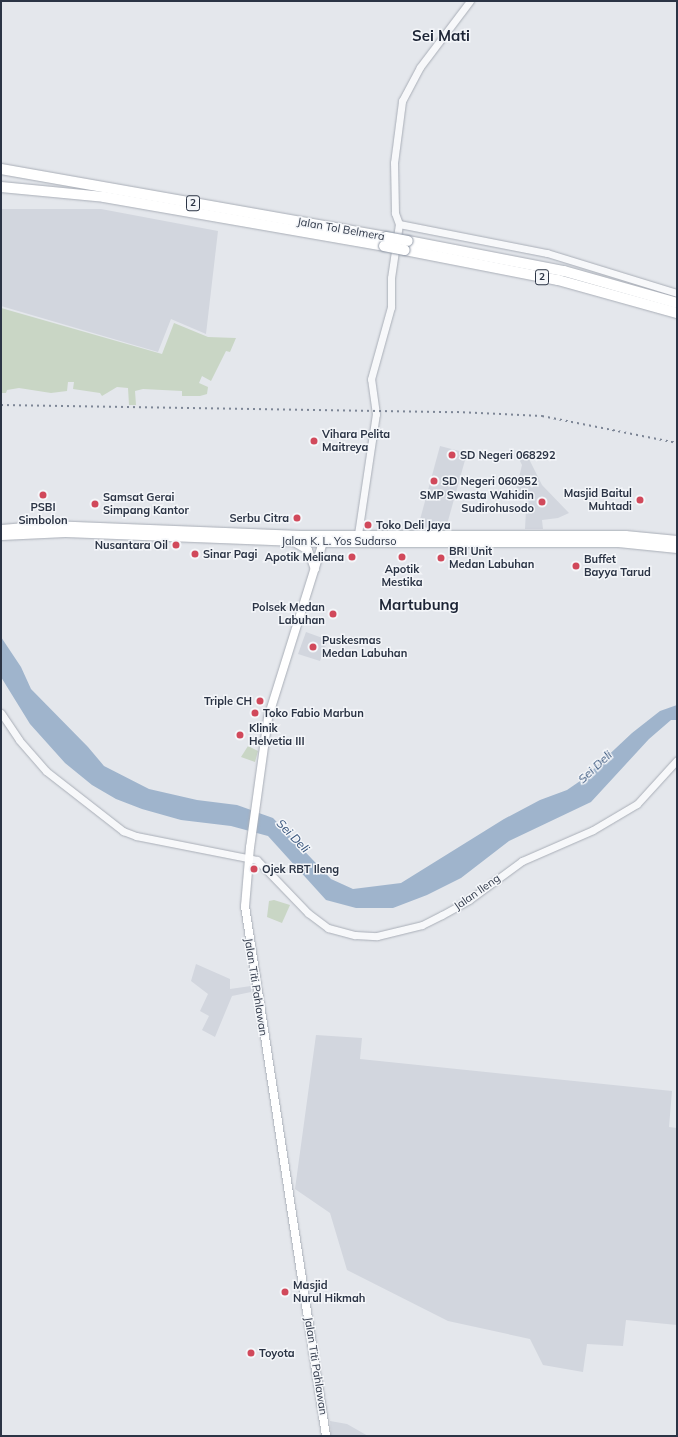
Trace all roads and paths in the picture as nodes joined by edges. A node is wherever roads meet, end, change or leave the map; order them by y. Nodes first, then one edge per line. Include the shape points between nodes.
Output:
1 (470, 1) edge
2 (1, 169) edge
3 (1, 188) edge
4 (399, 224) junction
5 (385, 242) junction
6 (406, 245) junction
7 (677, 293) edge
8 (677, 304) edge
9 (677, 313) edge
10 (65, 528) junction
11 (1, 529) edge
12 (358, 534) junction
13 (1, 535) edge
14 (324, 538) junction
15 (397, 538) junction
16 (646, 540) junction
17 (677, 540) edge
18 (294, 542) junction
19 (677, 548) edge
20 (315, 570) junction
21 (1, 713) edge
22 (677, 760) edge
23 (249, 858) junction
24 (326, 1436) edge

1 - 4 street via 420,68 402,101 394,163 395,213
2 - 5 highway, Jalan Tol Belmera / 2
3 - 5 highway, Jalan Tol Belmera / 2 via 104,197
4 - 7 street via 547,253
4 - 12 street via 393,258 389,320 371,379 376,414
5 - 6 highway, Jalan Tol Belmera / 2, bridge
6 - 8 highway, Jalan Tol Belmera / 2 via 564,271
6 - 9 highway, Jalan Tol Belmera / 2 via 573,284
10 - 11 highway, Jalan K. L. Yos Sudarso
10 - 13 highway, Jalan K. L. Yos Sudarso
10 - 14 highway, Jalan K. L. Yos Sudarso
10 - 18 highway, Jalan K. L. Yos Sudarso
12 - 14 highway, Jalan K. L. Yos Sudarso
12 - 15 highway, Jalan K. L. Yos Sudarso
14 - 15 highway, Jalan K. L. Yos Sudarso
14 - 18 highway, Jalan K. L. Yos Sudarso
14 - 20 main road, Jalan Titi Pahlawan
15 - 16 highway, Jalan K. L. Yos Sudarso
16 - 17 highway, Jalan K. L. Yos Sudarso
16 - 19 highway, Jalan K. L. Yos Sudarso
18 - 20 main road via 308,550
20 - 23 main road, Jalan Titi Pahlawan via 268,718
21 - 23 street via 19,740 46,770 123,831 143,838
22 - 23 street, Jalan Ileng via 637,804 593,830 522,862 469,900 442,915 395,933 378,936 354,935 328,928 308,913 258,860
23 - 24 main road, Jalan Titi Pahlawan via 245,906

